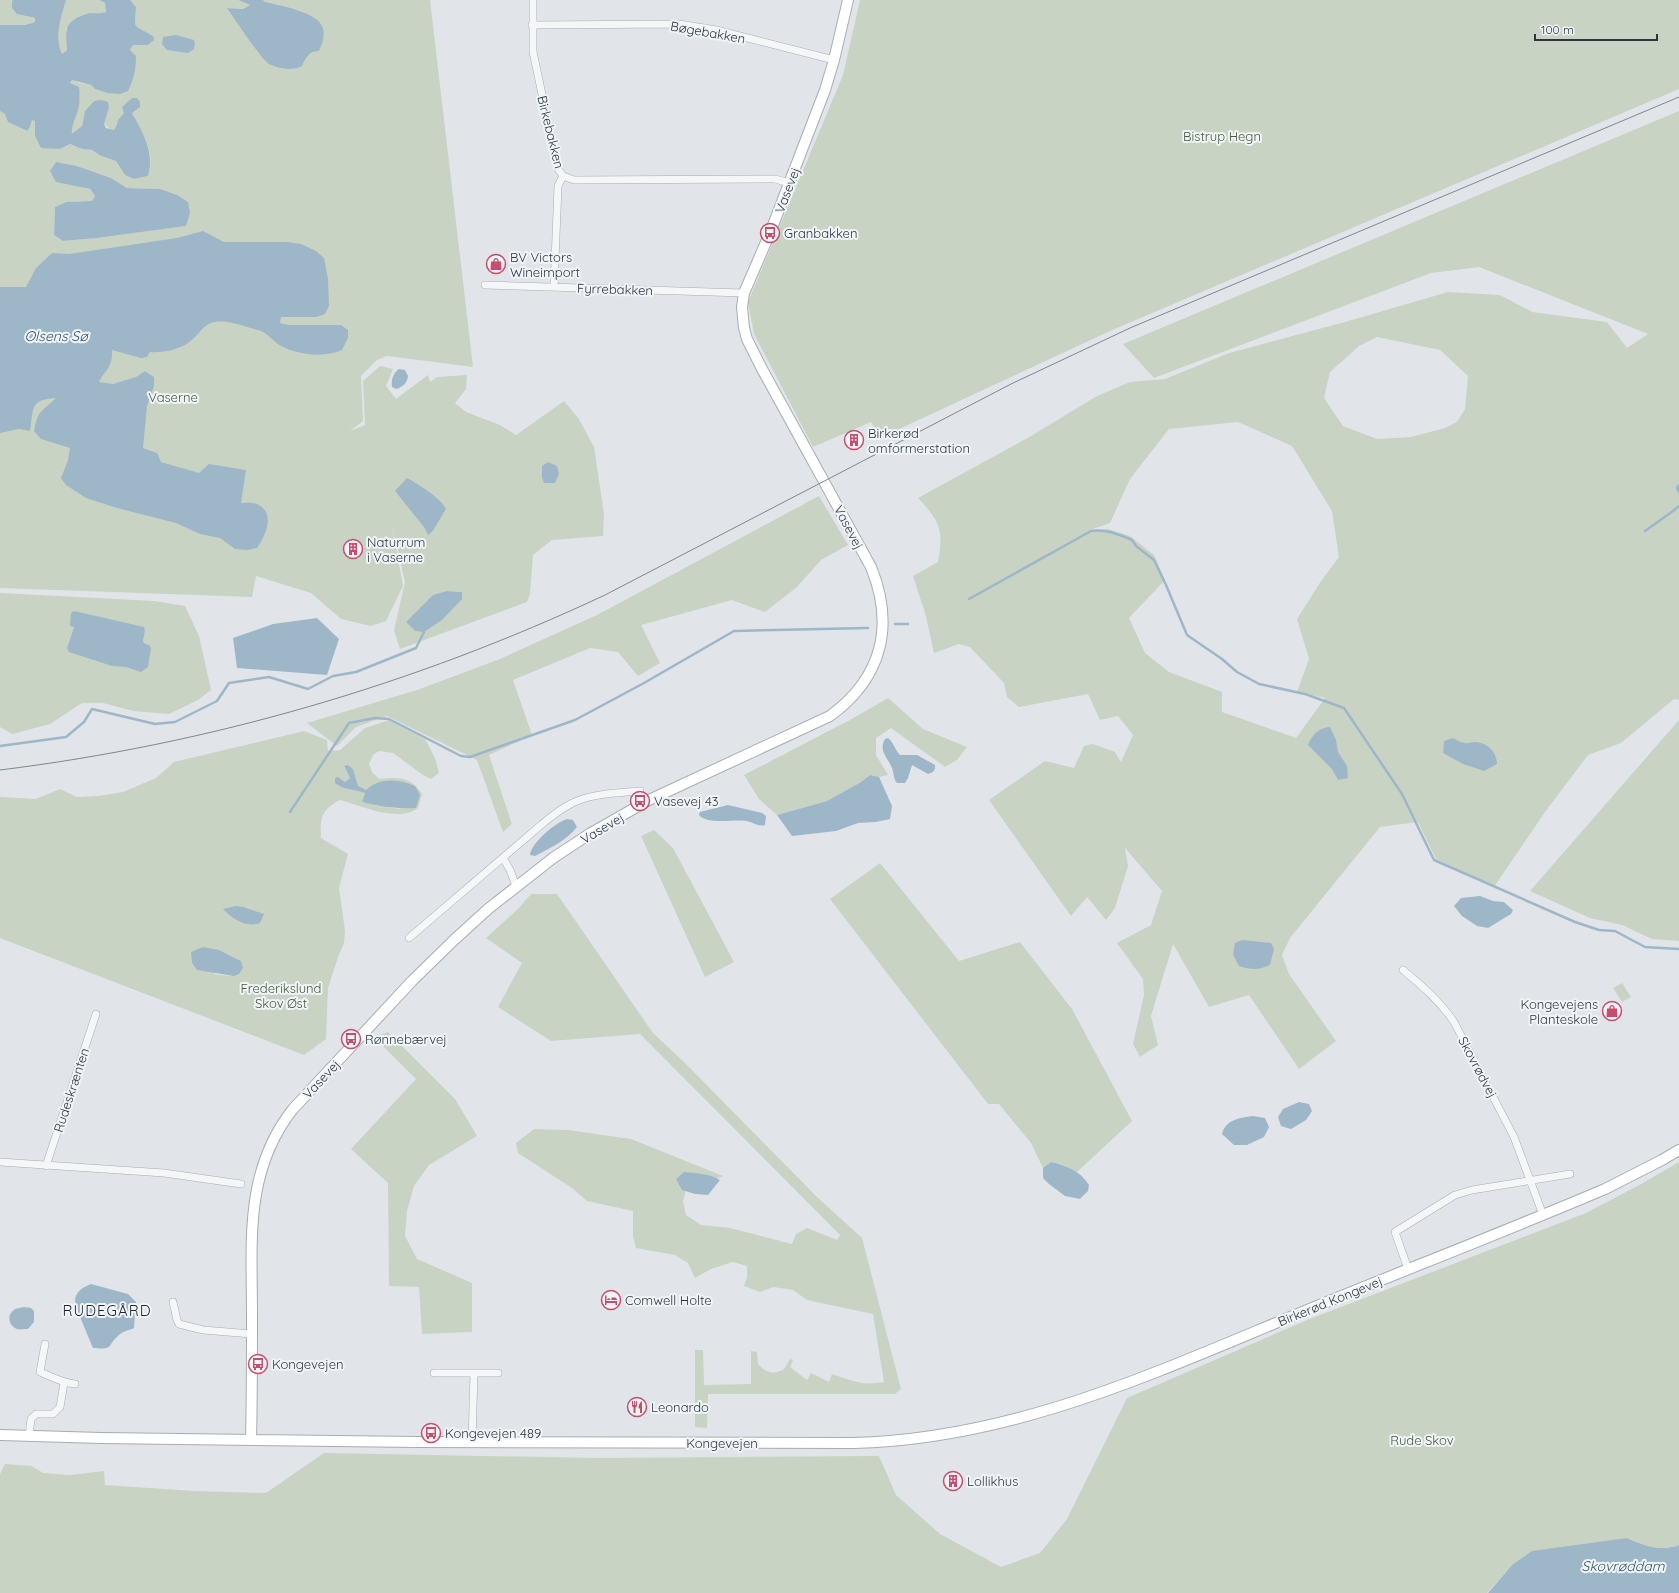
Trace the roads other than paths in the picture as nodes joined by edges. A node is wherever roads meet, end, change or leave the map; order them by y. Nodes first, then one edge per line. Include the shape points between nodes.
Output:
1 (533, 0) edge
2 (848, 0) edge
3 (532, 25) junction
4 (834, 60) junction
5 (563, 176) junction
6 (790, 182) junction
7 (485, 285) dead end
8 (554, 287) junction
9 (744, 293) junction
10 (640, 791) dead end
11 (503, 858) junction
12 (516, 886) junction
13 (409, 938) dead end
14 (1403, 970) dead end
15 (96, 1014) dead end
16 (1679, 1150) edge
17 (0, 1162) edge
18 (46, 1166) junction
19 (1570, 1174) dead end
20 (1529, 1180) junction
21 (241, 1184) dead end
22 (1543, 1215) junction
23 (1408, 1269) junction
24 (173, 1302) dead end
25 (252, 1334) junction
26 (45, 1344) dead end
27 (434, 1373) dead end
28 (474, 1373) junction
29 (498, 1373) dead end
30 (64, 1383) junction
31 (75, 1384) dead end
32 (972, 1429) joint
33 (0, 1435) edge
34 (29, 1436) junction
35 (251, 1440) junction
36 (472, 1442) junction

1 - 3 street, Birkebakken
2 - 4 street, Vasevej
3 - 4 street, Bøgebakken via 679,24 716,30
3 - 5 street, Birkebakken via 532,52 558,169
4 - 6 street, Vasevej
5 - 6 street via 574,180 775,179
5 - 8 street, Birkebakken via 558,186
6 - 9 street, Vasevej
7 - 8 street, Fyrrebakken
8 - 9 street, Fyrrebakken
9 - 12 street, Vasevej via 742,318 747,339 877,583 881,596 883,624 874,664 851,698 830,716 649,800 591,833
10 - 11 street, Vasevej via 576,801 541,825
11 - 12 street
11 - 13 street, Vasevej
12 - 25 street, Vasevej via 412,981 282,1124 268,1151 256,1191
14 - 20 street, Skovrødvej via 1436,999 1454,1022 1514,1137
15 - 18 street, Rudeskrænten
16 - 22 street, Birkerød Kongevej via 1605,1189
17 - 18 street
18 - 21 street via 164,1173
19 - 20 street
20 - 22 street, Skovrødvej
20 - 23 street via 1455,1195 1395,1232
22 - 23 street, Birkerød Kongevej
23 - 32 street, Birkerød Kongevej via 1116,1388 1026,1417
24 - 25 street via 180,1324 203,1330
25 - 35 street, Vasevej
26 - 30 street via 40,1372
27 - 28 street
28 - 29 street
28 - 36 street
30 - 31 street
30 - 34 street via 60,1407 52,1414 36,1414 31,1419
32 - 36 street, Kongevejen via 880,1442
33 - 34 street, Kongevejen
34 - 35 street, Kongevejen
35 - 36 street, Kongevejen

